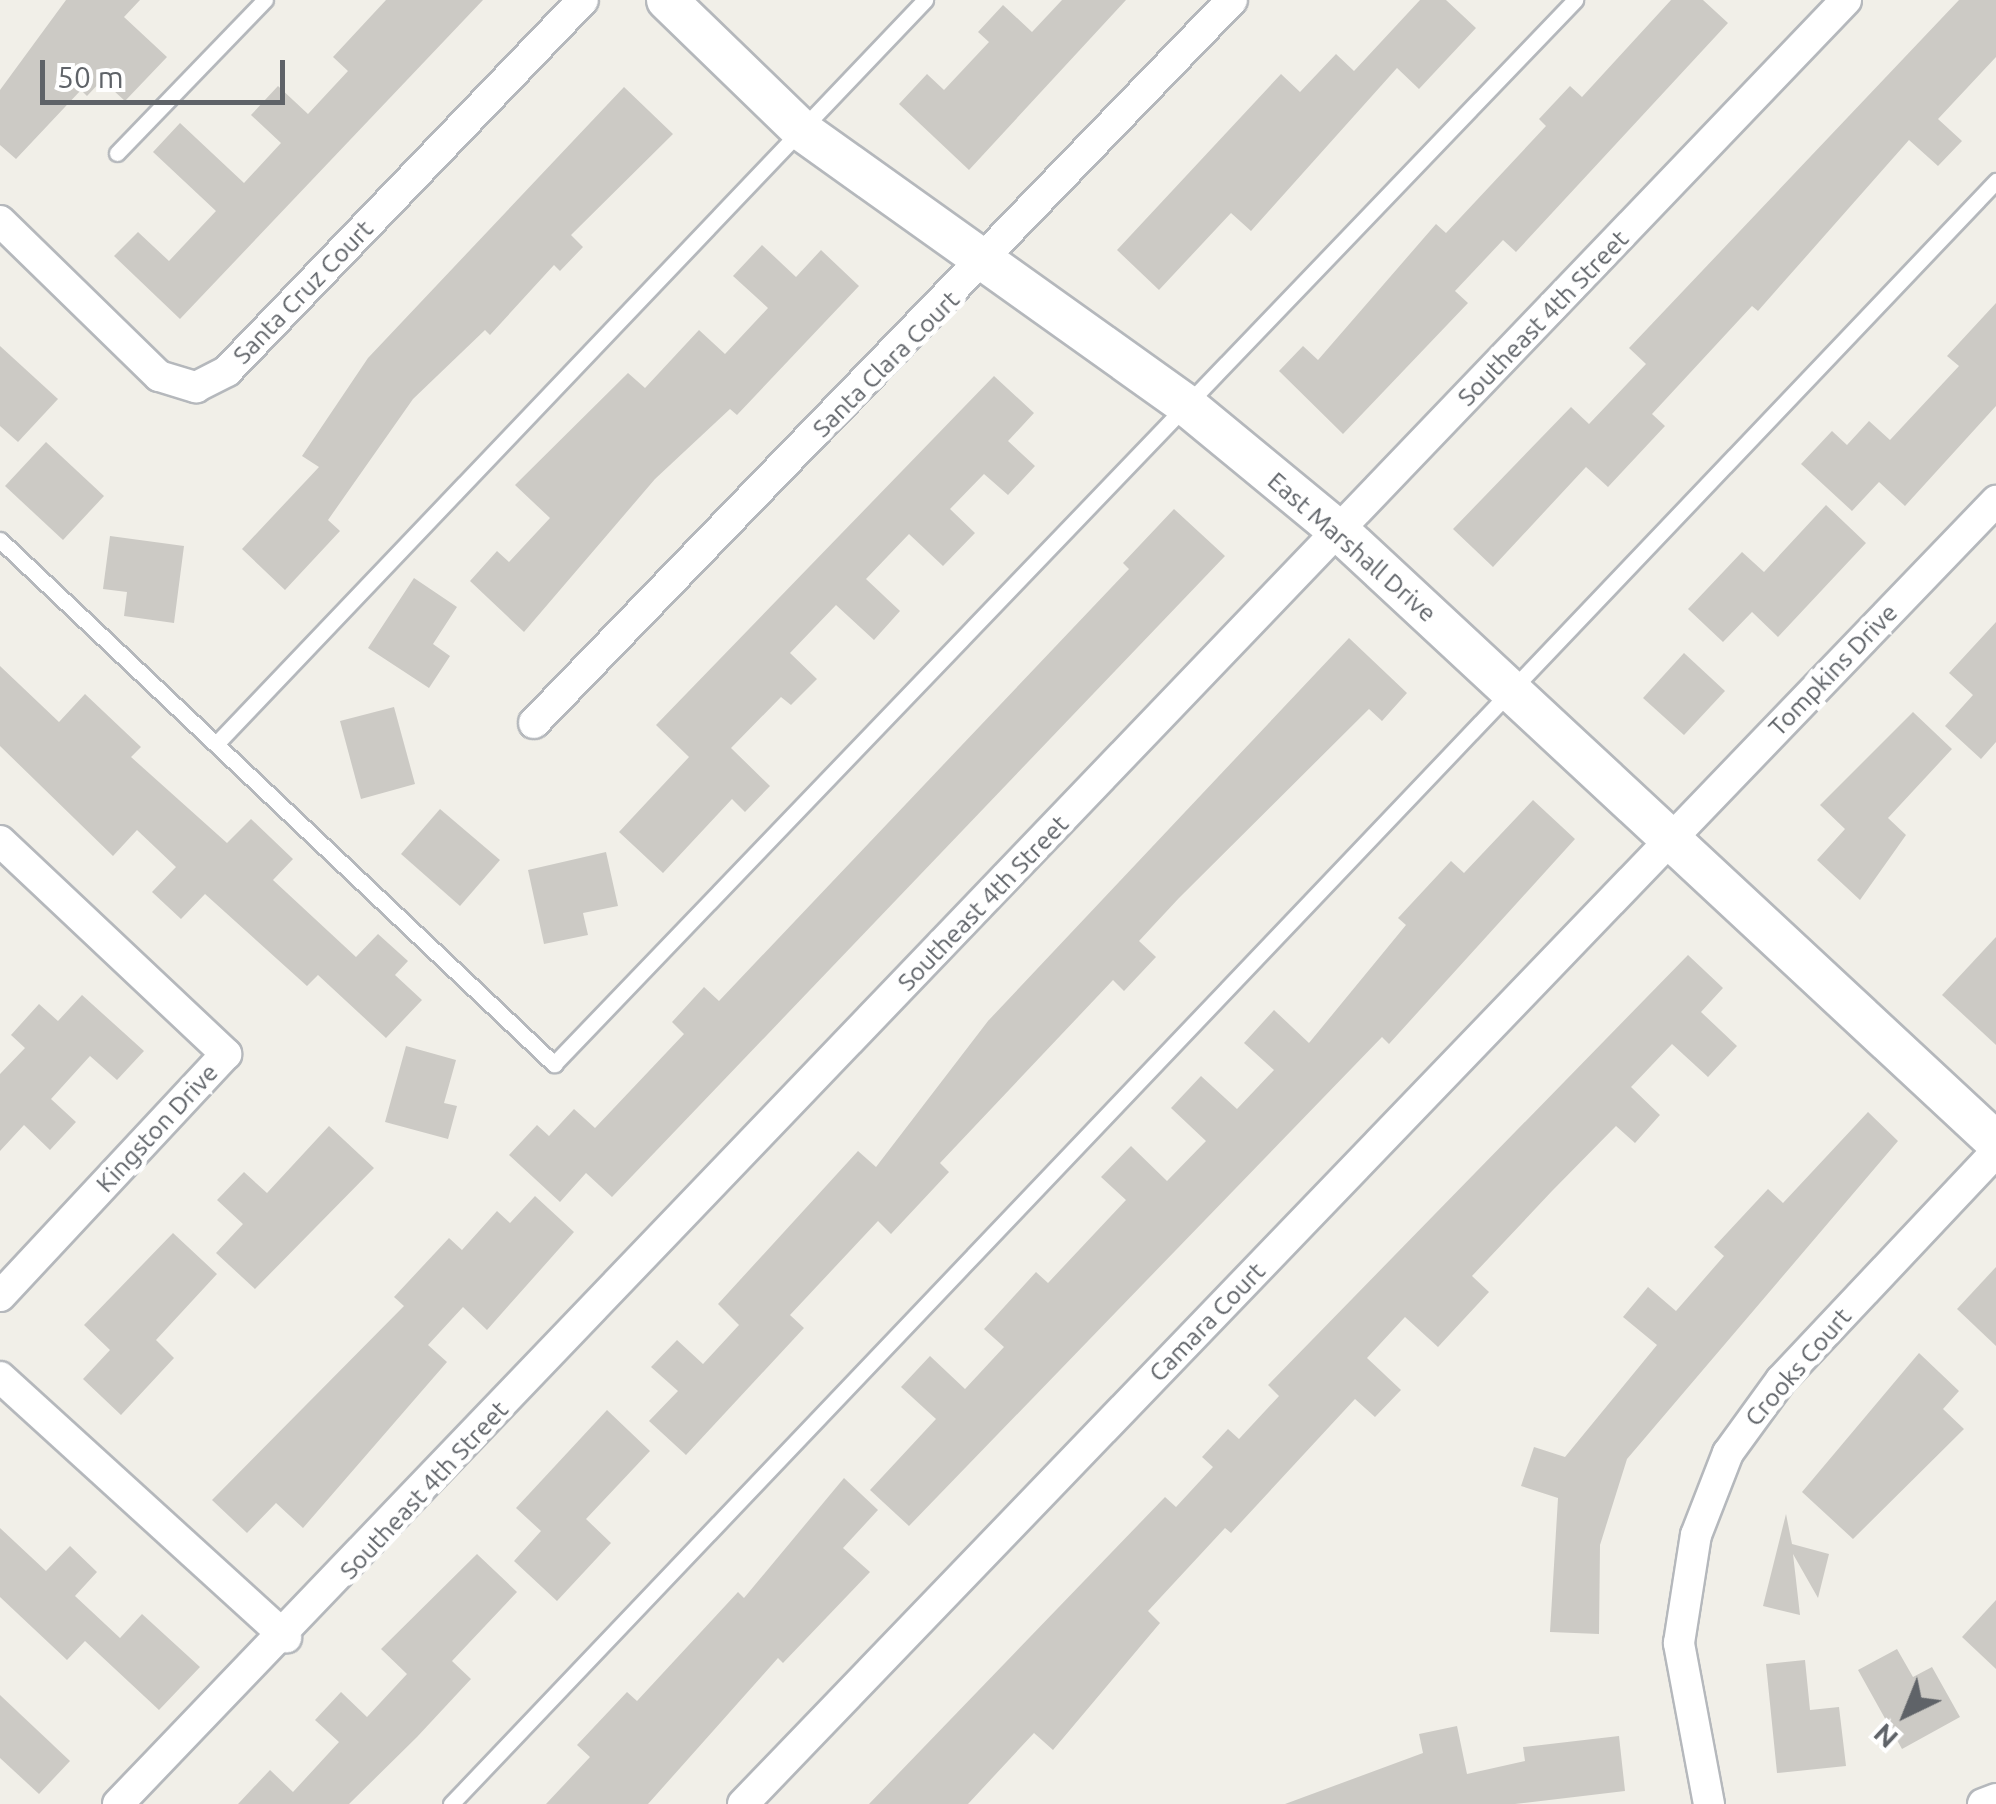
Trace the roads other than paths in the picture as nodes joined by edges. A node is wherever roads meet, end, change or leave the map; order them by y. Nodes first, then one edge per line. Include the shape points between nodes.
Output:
1 (265, 0) edge
2 (583, 0) edge
3 (667, 0) edge
4 (925, 0) edge
5 (1232, 0) edge
6 (1575, 0) edge
7 (1846, 0) edge
8 (801, 130) junction
9 (118, 153) dead end
10 (1996, 181) edge
11 (0, 221) edge
12 (986, 263) junction
13 (1186, 405) junction
14 (1996, 501) edge
15 (1339, 531) junction
16 (0, 540) edge
17 (1506, 686) junction
18 (534, 722) dead end
19 (216, 744) junction
20 (1671, 840) junction
21 (0, 841) edge
22 (1996, 1142) edge
23 (1996, 1152) edge
24 (0, 1296) edge
25 (0, 1376) edge
26 (286, 1637) junction
27 (1996, 1799) edge
28 (118, 1804) edge
29 (451, 1804) edge
30 (744, 1804) edge
31 (1709, 1804) edge
32 (1983, 1804) edge

1 - 9 lane
2 - 11 street, Santa Cruz Court via 227,371 196,387 160,376
3 - 8 main road, East Marshall Drive
4 - 8 lane
5 - 12 street, Santa Clara Court
6 - 13 lane
7 - 15 street, Southeast 4th Street
8 - 12 main road, East Marshall Drive
8 - 19 lane
10 - 17 lane
12 - 13 main road, East Marshall Drive
12 - 18 street, Santa Clara Court
13 - 15 main road, East Marshall Drive
13 - 19 lane via 554,1064
14 - 20 street, Tompkins Drive
15 - 17 main road, East Marshall Drive
15 - 26 street, Southeast 4th Street
16 - 19 lane
17 - 20 main road, East Marshall Drive
17 - 29 lane
20 - 22 main road, East Marshall Drive
20 - 30 street, Camara Court
21 - 24 street, Kingston Drive via 226,1054
23 - 31 street, Crooks Court via 1781,1380 1728,1453 1696,1536 1679,1643
25 - 26 street
26 - 28 street, Southeast 4th Street
27 - 32 street

